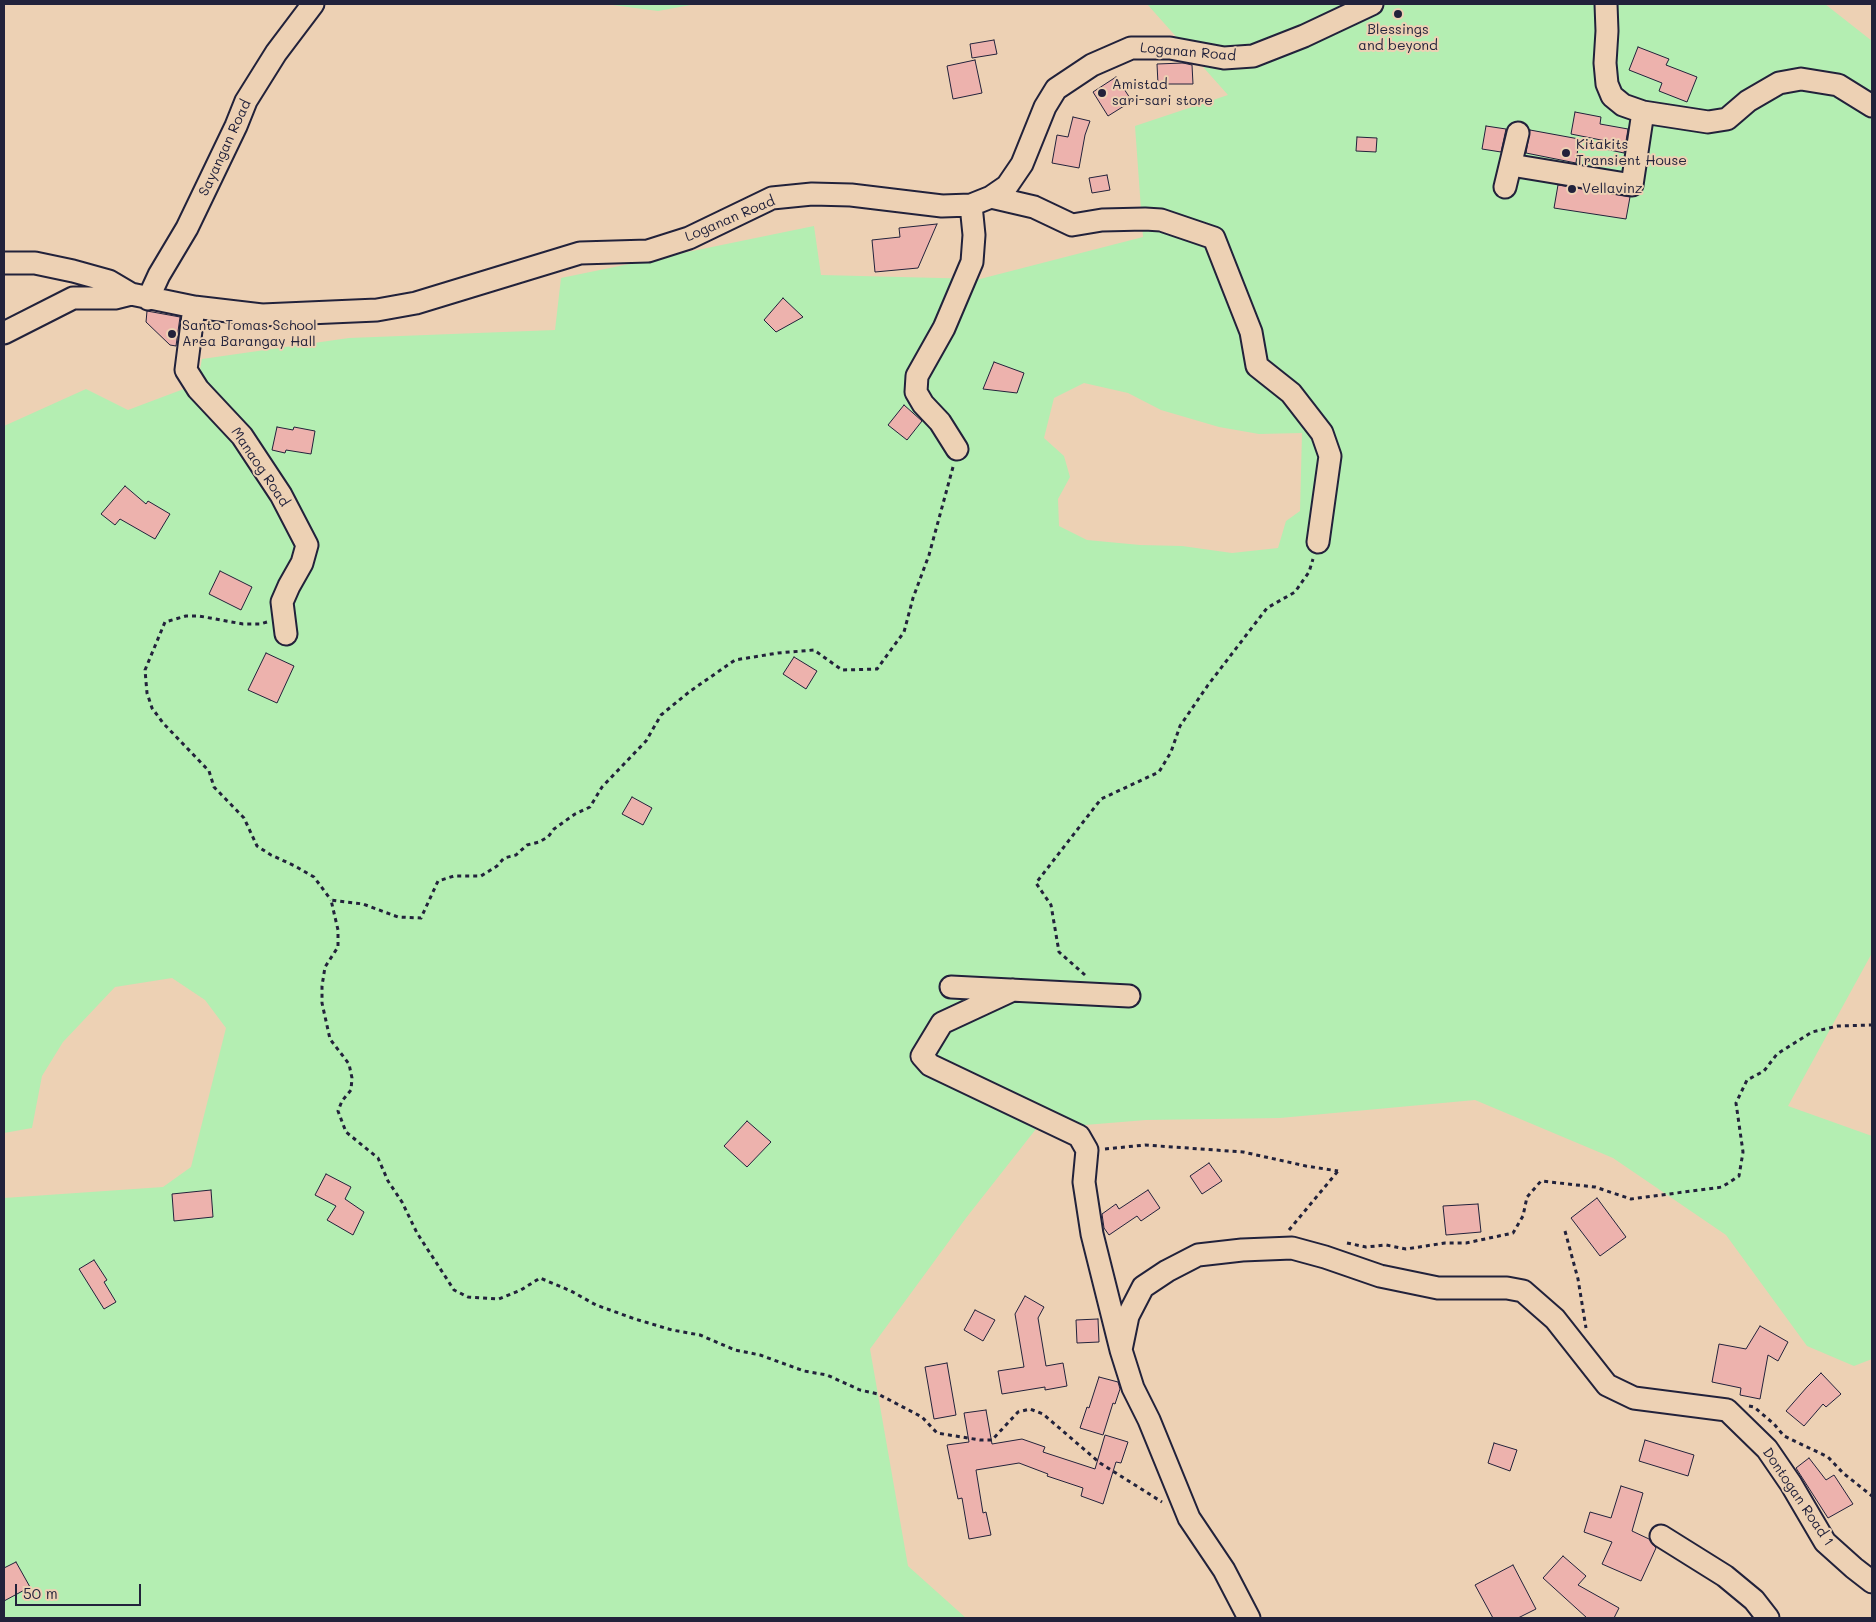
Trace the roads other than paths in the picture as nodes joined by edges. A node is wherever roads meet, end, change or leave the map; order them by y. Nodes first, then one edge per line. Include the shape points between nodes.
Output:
1 (314, 4) edge
2 (1372, 4) edge
3 (1606, 4) edge
4 (1872, 106) edge
5 (1643, 112) junction
6 (1518, 133) dead end
7 (1510, 165) junction
8 (1505, 187) dead end
9 (991, 197) junction
10 (971, 205) junction
11 (4, 263) edge
12 (140, 296) junction
13 (194, 307) junction
14 (4, 333) edge
15 (957, 449) road end
16 (1318, 542) road end
17 (285, 624) road end
18 (951, 987) dead end
19 (1013, 990) junction
20 (1129, 996) dead end
21 (1121, 1350) junction
22 (1661, 1536) dead end
23 (1872, 1582) edge
24 (1249, 1618) edge
25 (1768, 1618) edge

1 - 12 street, Sayangan Road via 276,53 246,101 187,228 159,275
2 - 9 street, Loganan Road via 1253,56 1224,58 1170,48 1132,48 1092,65 1056,89 1045,107 1022,164 1007,186
3 - 5 street via 1607,84 1612,96
4 - 5 street via 1838,85 1800,79 1779,83 1748,101 1727,119 1708,122
5 - 7 street via 1632,185
6 - 7 street
7 - 8 street
9 - 10 street, Loganan Road
9 - 16 street via 1034,208 1072,225 1102,220 1161,220 1214,238 1251,332 1257,366 1291,393 1322,433 1330,456
10 - 13 street, Loganan Road via 942,206 850,195 772,198 689,238 648,251 580,253 416,303 377,310 262,315
10 - 15 street via 972,262 944,328 917,376 916,392
11 - 12 street via 35,263 73,271 110,281
12 - 13 street, Loganan Road
12 - 14 street via 73,298
13 - 17 street, Manaog Road via 186,370 198,389 242,436 281,495 307,545 302,563 282,602
18 - 19 street
19 - 20 street
19 - 21 street via 942,1024 922,1056 930,1065 1079,1136 1087,1150 1084,1182 1092,1234
21 - 23 street, Dontogan Road 1 via 1128,1316 1143,1287 1198,1255 1292,1248 1380,1276 1438,1288 1523,1291 1555,1319 1607,1385 1634,1398 1727,1410 1767,1449 1825,1542
21 - 24 street via 1133,1388 1189,1518 1224,1570
22 - 25 street via 1725,1576 1754,1600

